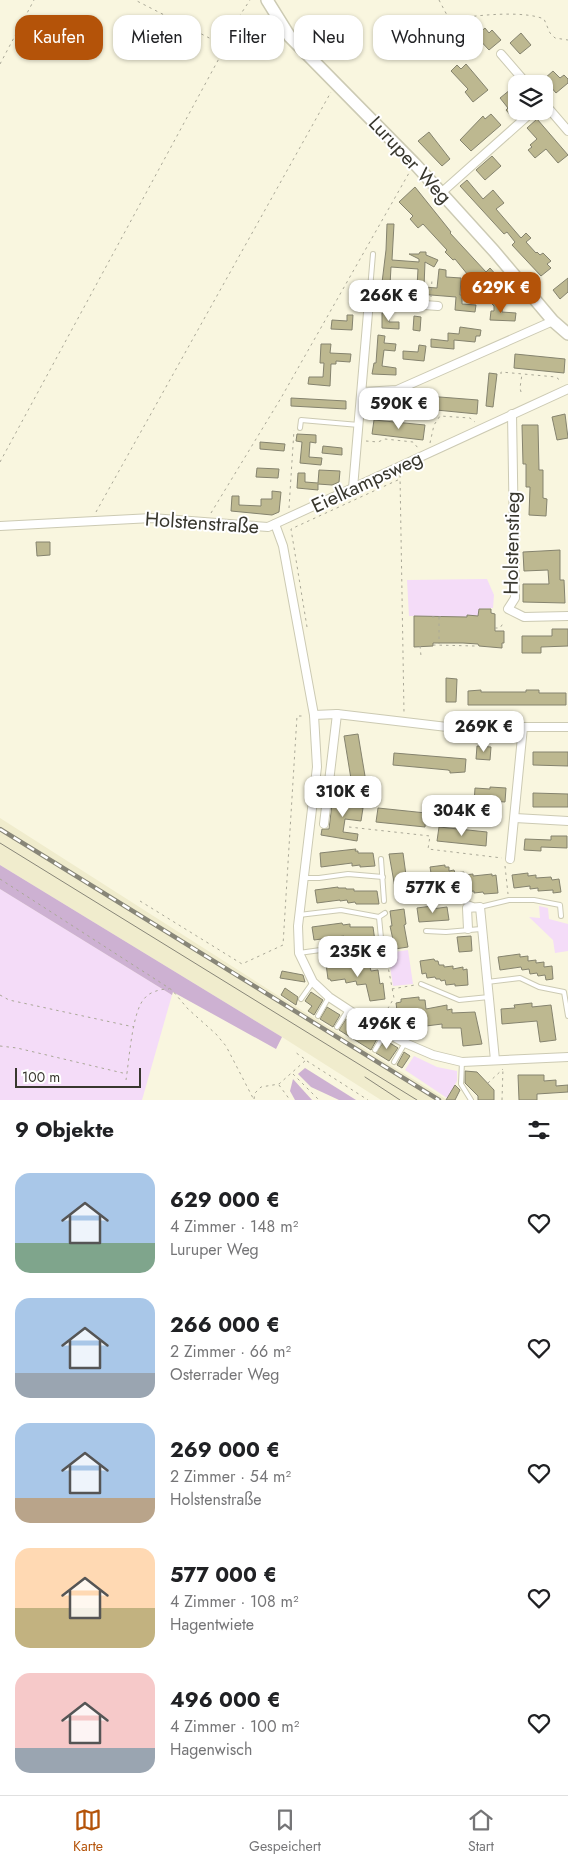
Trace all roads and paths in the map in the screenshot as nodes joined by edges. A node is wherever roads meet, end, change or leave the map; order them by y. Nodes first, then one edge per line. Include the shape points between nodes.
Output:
1 (34, 0) edge
2 (135, 0) edge
3 (250, 0) edge
4 (267, 0) edge
5 (439, 0) edge
6 (240, 15) edge
7 (211, 39) edge
8 (568, 40) edge
9 (501, 54) dead end
10 (218, 60) edge
11 (0, 64) edge
12 (519, 75) edge
13 (336, 83) junction
14 (553, 114) edge
15 (523, 120) edge
16 (568, 131) edge
17 (415, 164) junction
18 (441, 193) junction
19 (373, 254) dead end
20 (432, 279) dead end
21 (368, 300) junction
22 (434, 305) joint
23 (553, 321) junction
24 (568, 334) edge
25 (501, 374) dead end
26 (522, 374) junction
27 (565, 386) edge
28 (362, 392) junction
29 (521, 392) dead end
30 (512, 414) junction
31 (359, 425) junction
32 (300, 428) joint
33 (482, 428) junction
34 (357, 441) junction
35 (426, 454) junction
36 (0, 462) edge
37 (400, 466) junction
38 (400, 479) junction
39 (353, 488) junction
40 (288, 519) junction
41 (91, 521) junction
42 (206, 522) junction
43 (275, 524) junction
44 (0, 526) edge
45 (568, 616) edge
46 (432, 617) dead end
47 (439, 617) junction
48 (443, 617) dead end
49 (504, 622) dead end
50 (307, 626) dead end
51 (495, 628) dead end
52 (433, 644) dead end
53 (439, 644) junction
54 (475, 644) dead end
55 (420, 646) dead end
56 (421, 656) dead end
57 (337, 714) junction
58 (314, 715) junction
59 (405, 721) junction
60 (523, 727) junction
61 (568, 727) edge
62 (515, 818) junction
63 (568, 821) edge
64 (324, 824) dead end
65 (349, 827) dead end
66 (381, 859) dead end
67 (510, 859) junction
68 (383, 877) junction
69 (304, 878) junction
70 (0, 879) edge
71 (440, 892) dead end
72 (509, 900) junction
73 (140, 901) dead end
74 (384, 901) dead end
75 (480, 907) junction
76 (385, 913) dead end
77 (299, 915) junction
78 (562, 916) dead end
79 (379, 917) junction
80 (468, 929) junction
81 (483, 929) junction
82 (426, 931) dead end
83 (382, 949) junction
84 (299, 953) junction
85 (313, 982) junction
86 (487, 982) junction
87 (421, 984) joint
88 (169, 988) junction
89 (392, 989) junction
90 (566, 992) edge
91 (0, 996) edge
92 (330, 997) junction
93 (489, 997) junction
94 (301, 999) dead end
95 (348, 1010) junction
96 (318, 1016) dead end
97 (568, 1016) edge
98 (134, 1027) junction
99 (337, 1027) dead end
100 (377, 1027) junction
101 (386, 1032) junction
102 (405, 1043) junction
103 (0, 1046) edge
104 (375, 1050) dead end
105 (295, 1052) dead end
106 (568, 1057) edge
107 (306, 1060) junction
108 (495, 1060) junction
109 (394, 1062) dead end
110 (462, 1062) junction
111 (292, 1073) junction
112 (127, 1074) junction
113 (126, 1080) dead end
114 (488, 1083) dead end
115 (279, 1084) junction
116 (254, 1100) edge
117 (290, 1100) edge
118 (319, 1100) edge
119 (368, 1100) edge
120 (471, 1100) edge
121 (502, 1100) edge

1 - 11 path
2 - 7 path
3 - 6 path
4 - 13 street, Luruper Weg via 290,37
5 - 8 path via 448,17 455,19 534,15 544,19 555,38
9 - 12 street
10 - 36 path
13 - 17 street, Luruper Weg
13 - 41 path
14 - 16 street
15 - 18 street
17 - 18 street, Luruper Weg
17 - 42 path
18 - 23 street, Luruper Weg
19 - 21 lane
20 - 22 path
21 - 22 street
21 - 28 street
23 - 24 street, Luruper Weg
23 - 28 street via 397,390
25 - 26 path
26 - 27 path via 556,377
26 - 29 path
27 - 30 street, Eielkampsweg
28 - 31 street
30 - 33 street, Eielkampsweg
30 - 45 street, Holstenstieg via 515,598 508,609 524,617
31 - 32 lane via 301,420
31 - 34 street
32 - 40 path via 294,428
33 - 35 street, Eielkampsweg
33 - 35 path via 470,418 440,416 434,425
34 - 35 path via 413,442
34 - 39 street
35 - 37 street, Eielkampsweg
37 - 38 path
37 - 39 street, Eielkampsweg
38 - 50 path via 291,529
38 - 59 path
39 - 40 street, Eielkampsweg
40 - 43 street, Eielkampsweg
41 - 42 street, Holstenstraße via 152,518
41 - 44 street, Holstenstraße
42 - 43 street, Holstenstraße via 261,528
43 - 58 street, Holstenstraße via 283,546
46 - 47 path
47 - 48 path
47 - 53 path
49 - 51 path via 500,628
52 - 53 path
53 - 54 path
55 - 56 path
57 - 58 street
57 - 59 street
57 - 64 street
58 - 69 street, Holstenstraße via 317,767
58 - 73 path via 297,716 283,946 242,964
59 - 60 street via 447,727
60 - 61 street
60 - 62 street
62 - 63 street
62 - 67 street
65 - 67 path via 430,836 428,849
66 - 68 lane
67 - 72 path via 505,864
68 - 69 lane via 348,874
68 - 74 lane
69 - 77 street, Holstenstraße
70 - 88 path
71 - 75 lane
72 - 75 lane
72 - 78 lane via 560,905
75 - 80 street via 467,908
75 - 81 street
76 - 79 lane
77 - 79 lane via 341,910
77 - 84 street, Holstenstraße
79 - 83 lane
80 - 81 lane
80 - 82 lane
81 - 86 street
83 - 84 lane via 360,952 342,947
83 - 89 path
84 - 85 street
85 - 92 street
85 - 94 lane
86 - 90 lane via 520,978 539,987
86 - 93 street
87 - 89 path
87 - 93 lane via 459,1000
88 - 98 path via 144,998
88 - 116 path via 226,1046
89 - 100 path via 394,998
90 - 97 lane
91 - 98 path
92 - 95 street
92 - 96 lane
93 - 108 street
95 - 99 lane
95 - 100 street
98 - 112 path
100 - 101 street
101 - 102 street
101 - 104 lane
102 - 109 lane
102 - 110 street via 433,1055
103 - 112 path
105 - 107 path
106 - 108 street
107 - 111 path
107 - 119 path
108 - 110 street
110 - 120 lane via 460,1084
111 - 115 path
111 - 118 path
112 - 113 path
114 - 121 path via 503,1069
115 - 116 path via 261,1087
115 - 117 path

